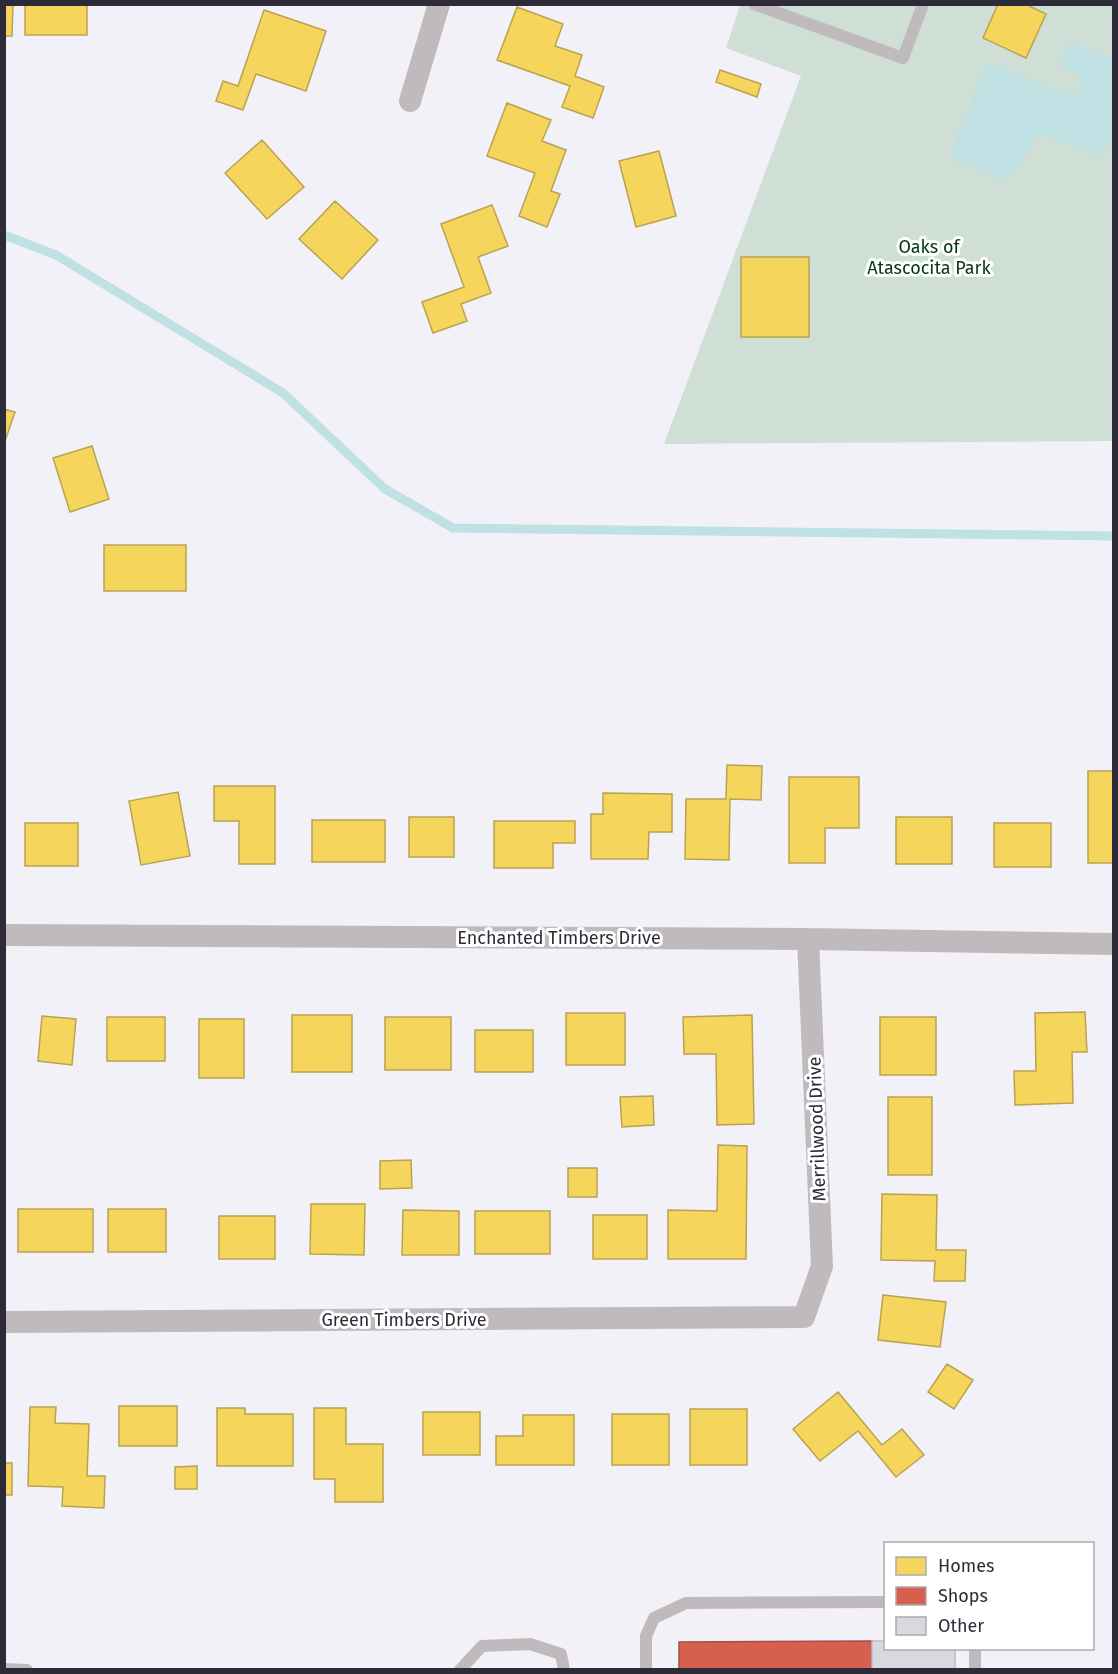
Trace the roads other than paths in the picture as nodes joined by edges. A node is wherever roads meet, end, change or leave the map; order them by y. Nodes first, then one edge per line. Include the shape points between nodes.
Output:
1 (439, 4) edge
2 (754, 4) edge
3 (922, 4) edge
4 (410, 101) dead end
5 (4, 935) edge
6 (808, 939) junction
7 (1113, 944) edge
8 (804, 1317) joint
9 (4, 1322) edge
10 (884, 1602) edge
11 (975, 1650) edge
12 (4, 1669) edge
13 (27, 1670) edge
14 (460, 1670) edge
15 (564, 1670) edge
16 (646, 1670) edge
17 (975, 1670) edge

1 - 4 street
2 - 3 lane via 903,58
5 - 6 street, Enchanted Timbers Drive
6 - 7 street, Enchanted Timbers Drive
6 - 8 street, Merrillwood Drive via 822,1266
8 - 9 street, Green Timbers Drive
10 - 16 lane via 686,1603 654,1618 646,1636
11 - 17 lane
12 - 13 lane
14 - 15 lane via 482,1646 530,1644 561,1654

